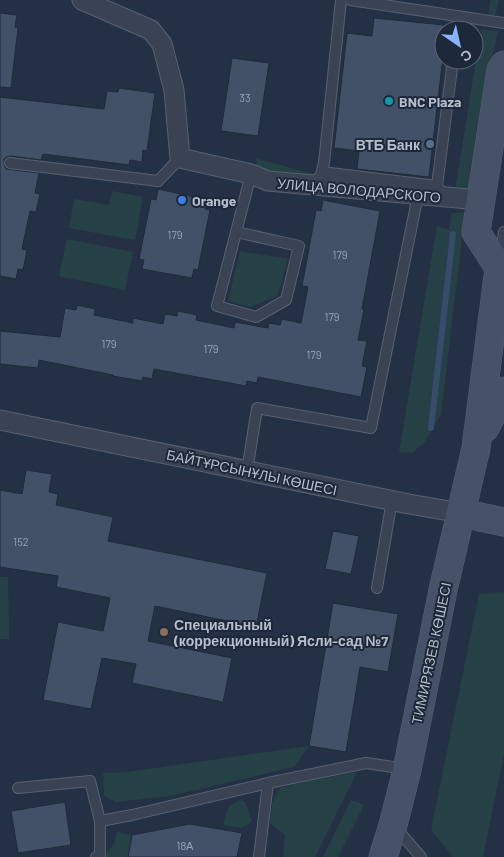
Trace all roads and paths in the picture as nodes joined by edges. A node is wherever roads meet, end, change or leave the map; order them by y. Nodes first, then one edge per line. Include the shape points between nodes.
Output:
1 (82, 0) edge
2 (341, 0) edge
3 (350, 0) edge
4 (458, 16) junction
5 (458, 20) edge
6 (504, 23) edge
7 (504, 65) edge
8 (452, 70) edge
9 (180, 158) junction
10 (10, 163) dead end
11 (250, 174) junction
12 (317, 179) junction
13 (440, 191) junction
14 (418, 195) junction
15 (480, 200) junction
16 (236, 232) junction
17 (504, 232) edge
18 (499, 268) junction
19 (504, 391) edge
20 (0, 420) edge
21 (476, 448) junction
22 (247, 471) junction
23 (392, 500) junction
24 (461, 513) junction
25 (504, 522) edge
26 (377, 588) dead end
27 (407, 770) junction
28 (268, 783) junction
29 (18, 788) dead end
30 (100, 821) junction
31 (386, 848) edge
32 (96, 857) edge
33 (259, 857) edge
34 (421, 857) edge

1 - 9 street via 151,30 162,44 174,90
2 - 12 lane via 324,163
3 - 4 lane
4 - 5 lane
4 - 6 lane
7 - 15 street
8 - 13 lane
9 - 10 lane via 158,181
9 - 11 street, УЛИЦА ВОЛОДАРСКОГО
11 - 12 street, УЛИЦА ВОЛОДАРСКОГО via 268,182
11 - 16 lane
12 - 13 lane
12 - 14 street, УЛИЦА ВОЛОДАРСКОГО
13 - 14 street, УЛИЦА ВОЛОДАРСКОГО
13 - 15 street, УЛИЦА ВОЛОДАРСКОГО
14 - 22 lane via 371,428 257,408
15 - 18 street via 476,232
16 - 16 lane via 217,306 256,317 286,300 299,246
17 - 18 lane
18 - 21 street, ТИМИРЯЗЕВ КӨШЕСІ
19 - 21 street, ТИМИРЯЗЕВ КӨШЕСІ
20 - 22 street, БАЙТҰРСЫНҰЛЫ КӨШЕСІ
21 - 24 street, ТИМИРЯЗЕВ КӨШЕСІ
22 - 23 street, БАЙТҰРСЫНҰЛЫ КӨШЕСІ
23 - 24 street, БАЙТҰРСЫНҰЛЫ КӨШЕСІ
23 - 26 lane
24 - 25 street, БАЙТҰРСЫНҰЛЫ КӨШЕСІ
24 - 27 street, ТИМИРЯЗЕВ КӨШЕСІ
27 - 28 lane via 366,763
27 - 31 street, ТИМИРЯЗЕВ КӨШЕСІ
28 - 30 lane
28 - 33 lane
29 - 30 lane via 90,781
30 - 32 lane via 100,855
31 - 34 lane

